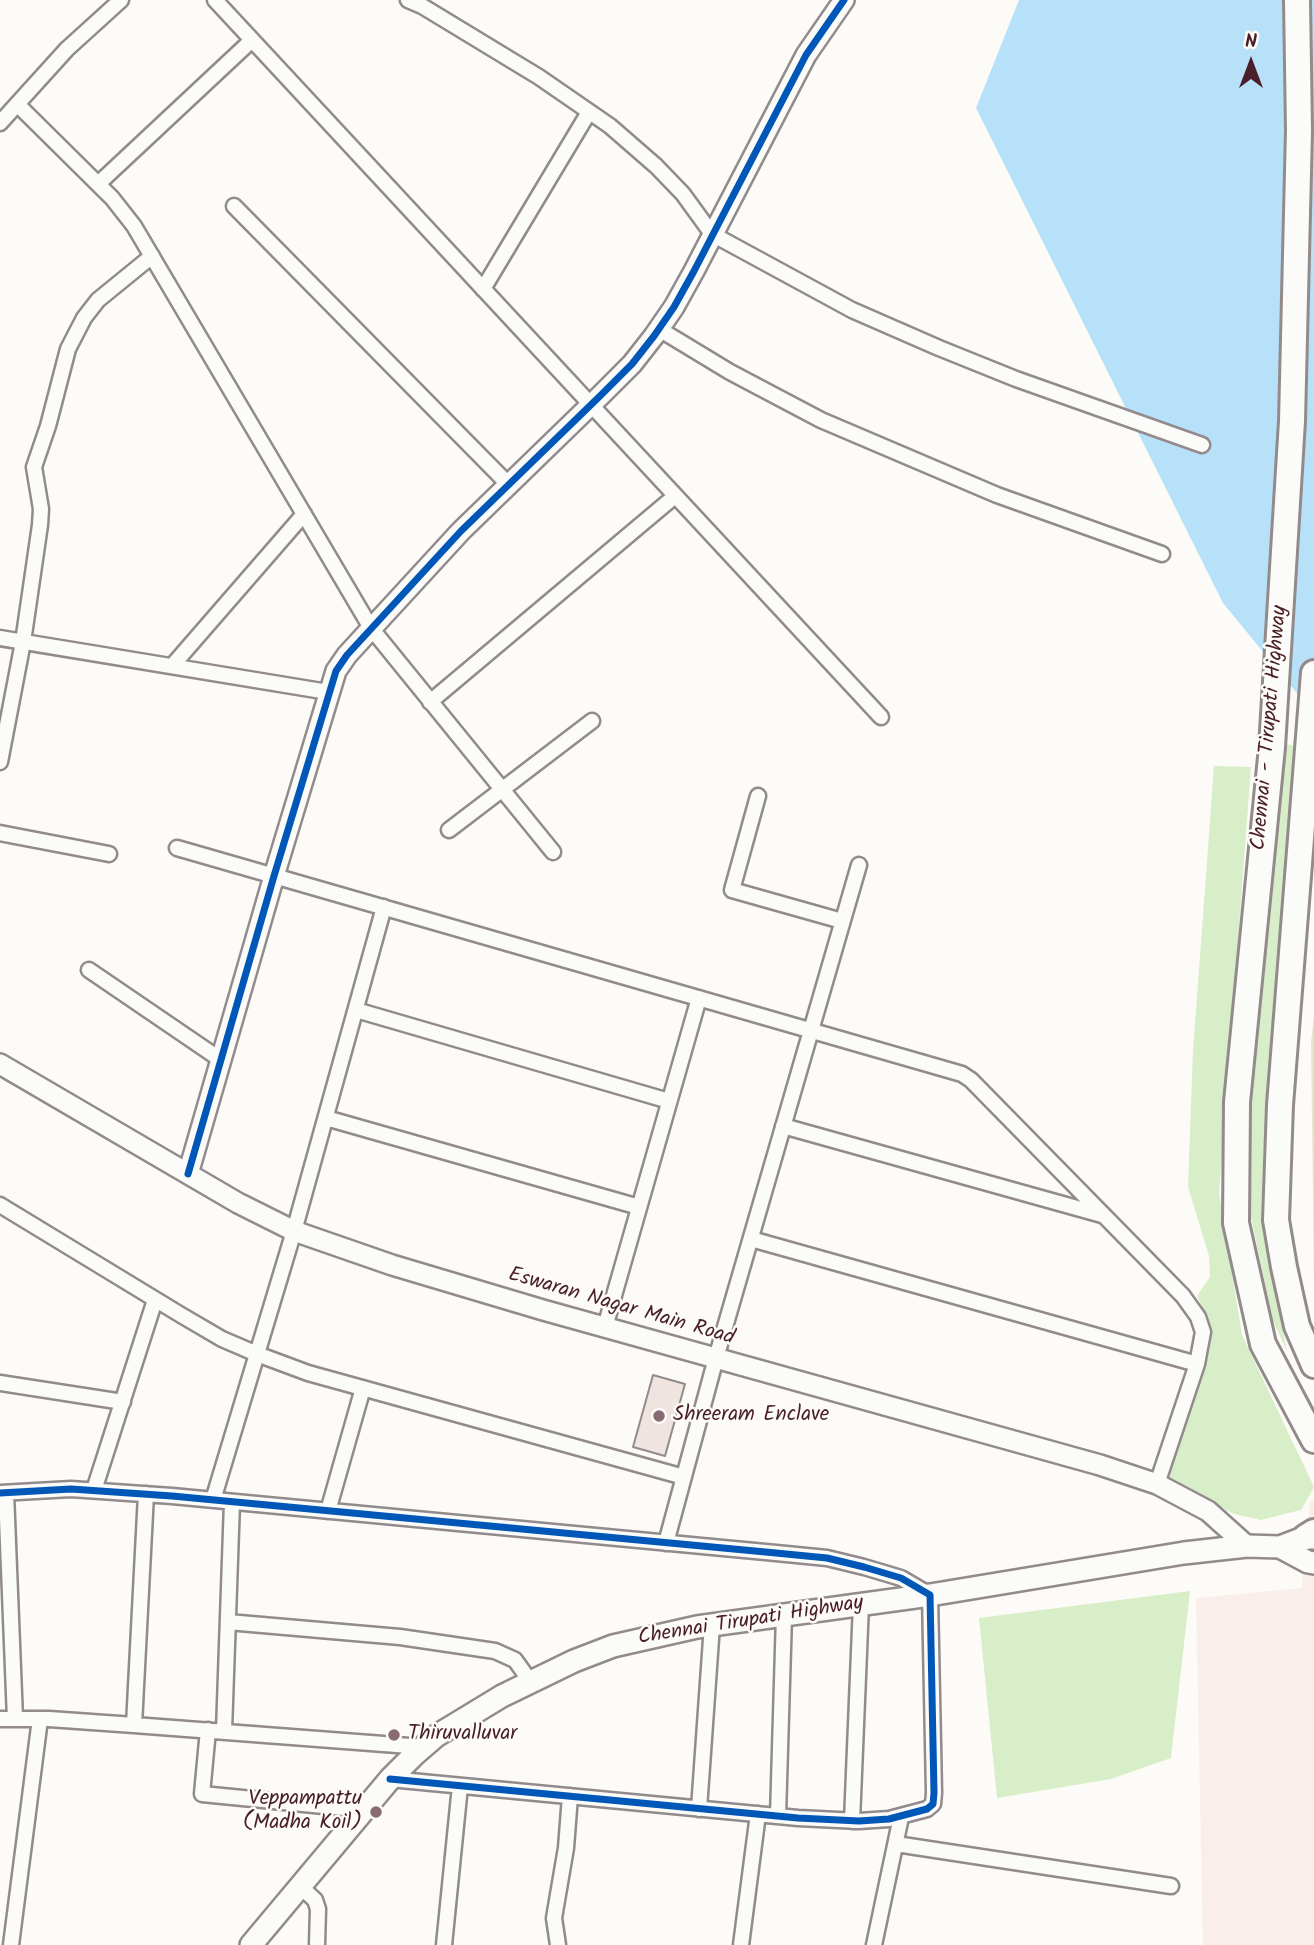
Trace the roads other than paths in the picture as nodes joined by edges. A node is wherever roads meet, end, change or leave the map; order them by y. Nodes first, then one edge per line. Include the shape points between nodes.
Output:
1 (121, 0) edge
2 (408, 0) edge
3 (844, 0) edge
4 (1297, 0) edge
5 (217, 1) edge
6 (252, 40) junction
7 (17, 104) junction
8 (589, 112) junction
9 (0, 123) edge
10 (97, 184) junction
11 (234, 206) dead end
12 (712, 234) junction
13 (152, 256) junction
14 (483, 289) junction
15 (659, 329) junction
16 (591, 405) junction
17 (1202, 445) dead end
18 (508, 484) junction
19 (675, 496) junction
20 (303, 514) junction
21 (1161, 554) dead end
22 (371, 628) junction
23 (0, 638) edge
24 (23, 642) junction
25 (172, 666) junction
26 (1314, 673) edge
27 (328, 692) junction
28 (430, 702) junction
29 (881, 717) dead end
30 (592, 721) dead end
31 (0, 762) edge
32 (503, 790) junction
33 (758, 796) dead end
34 (449, 830) dead end
35 (0, 832) edge
36 (177, 848) dead end
37 (553, 852) dead end
38 (109, 853) dead end
39 (859, 865) dead end
40 (274, 876) junction
41 (384, 907) junction
42 (842, 920) junction
43 (89, 970) dead end
44 (699, 998) junction
45 (356, 1010) junction
46 (811, 1030) junction
47 (221, 1060) junction
48 (0, 1064) edge
49 (670, 1101) junction
50 (326, 1118) junction
51 (783, 1126) junction
52 (188, 1174) junction
53 (0, 1205) edge
54 (639, 1207) junction
55 (1104, 1215) junction
56 (294, 1231) junction
57 (751, 1238) junction
58 (155, 1300) junction
59 (605, 1327) junction
60 (257, 1354) junction
61 (716, 1358) junction
62 (1197, 1364) junction
63 (1314, 1365) edge
64 (0, 1383) edge
65 (363, 1388) junction
66 (122, 1402) junction
67 (1314, 1440) edge
68 (684, 1477) junction
69 (1157, 1484) junction
70 (94, 1490) junction
71 (3, 1493) edge
72 (145, 1494) junction
73 (213, 1500) junction
74 (232, 1502) junction
75 (328, 1511) junction
76 (1311, 1536) edge
77 (666, 1543) junction
78 (1247, 1546) junction
79 (1280, 1547) junction
80 (1314, 1563) edge
81 (930, 1595) junction
82 (861, 1604) junction
83 (784, 1615) junction
84 (228, 1622) junction
85 (712, 1625) junction
86 (530, 1681) junction
87 (7, 1719) edge
88 (40, 1719) junction
89 (134, 1725) junction
90 (208, 1730) junction
91 (224, 1731) junction
92 (423, 1747) junction
93 (390, 1779) junction
94 (460, 1786) junction
95 (570, 1796) junction
96 (699, 1809) junction
97 (364, 1810) junction
98 (758, 1814) junction
99 (778, 1816) junction
100 (901, 1817) junction
101 (852, 1821) junction
102 (896, 1844) junction
103 (301, 1886) junction
104 (1171, 1886) dead end
105 (11, 1945) edge
106 (251, 1945) edge
107 (317, 1945) edge
108 (444, 1945) edge
109 (558, 1945) edge
110 (741, 1945) edge
111 (874, 1945) edge

1 - 7 street via 67,48
2 - 8 street
3 - 12 street via 806,55
4 - 67 highway, Chennai - Tirupati Highway via 1299,130 1292,421 1272,747 1237,1102 1236,1223 1263,1344
5 - 6 street
6 - 10 street
6 - 14 street
7 - 9 street
7 - 10 street
8 - 12 street via 656,166
8 - 14 street
10 - 13 street via 134,226
11 - 18 street
12 - 15 street
12 - 17 street via 852,310 939,348
13 - 20 street
13 - 24 street via 98,300 68,349 34,467 41,509
14 - 16 street
15 - 16 street
15 - 21 street via 821,420 997,495
16 - 18 street
16 - 19 street
18 - 22 street
19 - 28 street
19 - 29 street
20 - 22 street
20 - 25 street
22 - 27 street via 336,671
22 - 28 street
23 - 24 street
24 - 25 street
24 - 31 street
25 - 27 street
26 - 63 highway, Chennai - Tirupati Highway via 1280,1105 1276,1220 1297,1326
27 - 40 street
28 - 32 street
30 - 32 street
32 - 34 street
32 - 37 street
33 - 42 street via 732,890
35 - 38 street
36 - 40 street
39 - 42 street
40 - 41 street
40 - 47 street
41 - 44 street
41 - 45 street
42 - 46 street
43 - 47 street
44 - 46 street
44 - 49 street
45 - 49 street
45 - 50 street
46 - 51 street
46 - 55 street via 962,1074
47 - 52 street
48 - 52 street, Eswaran Nagar Main Road
49 - 54 street
50 - 54 street
50 - 56 street
51 - 55 street
51 - 57 street
52 - 56 street, Eswaran Nagar Main Road
53 - 58 street
54 - 59 street
55 - 62 street via 1198,1317 1203,1332
56 - 59 street, Eswaran Nagar Main Road via 392,1265
56 - 60 street
57 - 61 street
57 - 62 street
58 - 60 street
58 - 66 street
59 - 61 street, Eswaran Nagar Main Road
60 - 65 street
60 - 73 street
61 - 68 street
61 - 69 street, Eswaran Nagar Main Road
62 - 69 street
64 - 66 street
65 - 68 street
65 - 75 street
66 - 70 street
68 - 77 street
69 - 78 street, Eswaran Nagar Main Road via 1208,1511
70 - 71 street
70 - 72 street
71 - 87 street
72 - 73 street
72 - 89 street
73 - 74 street
74 - 75 street
74 - 84 street
75 - 77 street
76 - 79 main road
77 - 81 street via 827,1558 901,1578
78 - 79 main road, Chennai Tirupati Highway
78 - 81 main road, Chennai Tirupati Highway
79 - 80 main road
81 - 82 main road, Chennai Tirupati Highway
81 - 100 street via 933,1804
82 - 83 main road, Chennai Tirupati Highway
82 - 101 street
83 - 85 main road, Chennai Tirupati Highway
83 - 99 street
84 - 86 street via 400,1637 495,1651 515,1660
84 - 91 street
85 - 86 main road, Chennai Tirupati Highway via 613,1646
85 - 96 street
86 - 92 main road, Chennai Tirupati Highway
87 - 88 street
88 - 89 street
88 - 105 street
89 - 90 street
90 - 91 street
90 - 97 street via 202,1794
91 - 92 street
92 - 93 main road, Chennai Tirupati Highway
93 - 94 street
93 - 97 main road, Chennai Tirupati Highway
94 - 95 street
94 - 108 street
95 - 96 street
95 - 109 street via 554,1918
96 - 98 street
97 - 103 main road, Chennai Tirupati Highway
98 - 99 street
98 - 110 street
99 - 101 street
100 - 101 street
100 - 102 street
102 - 104 street
102 - 111 street
103 - 106 main road, Chennai Tirupati Highway
103 - 107 street via 318,1909

